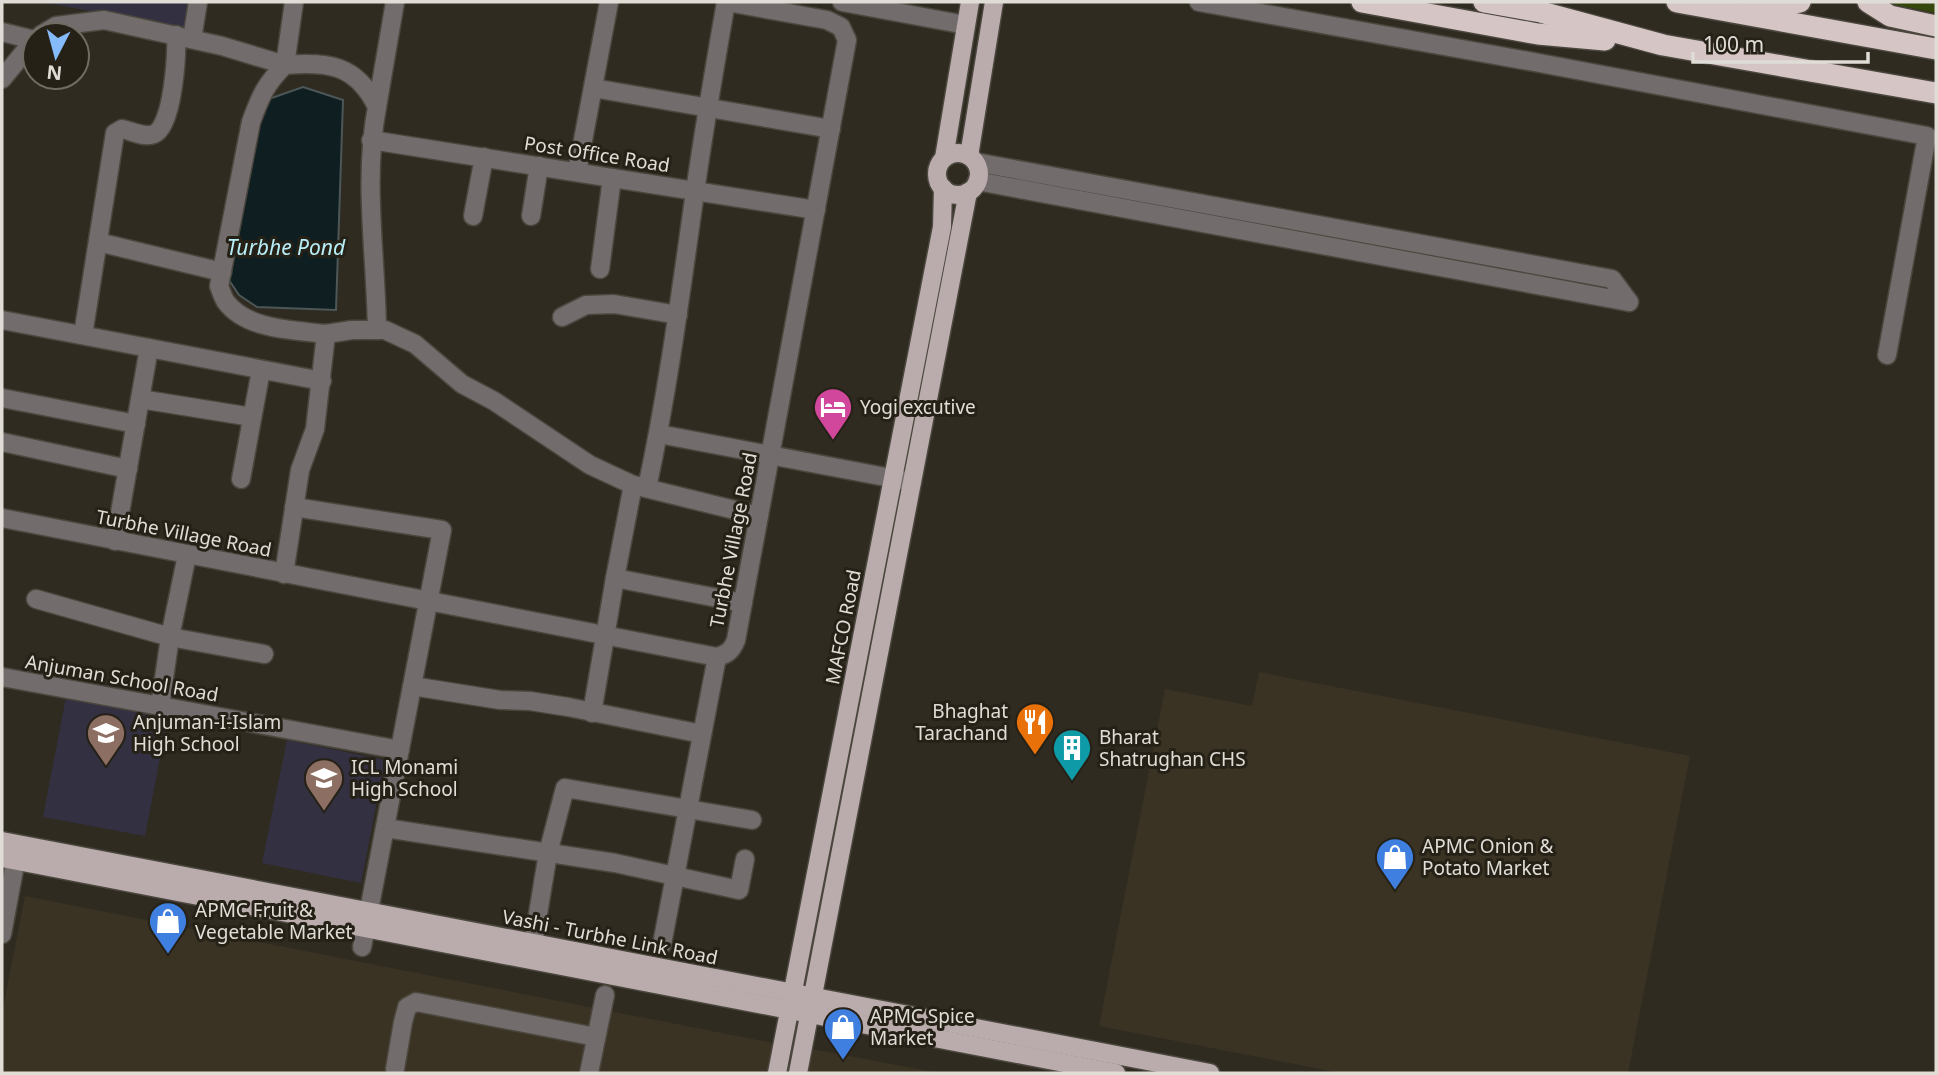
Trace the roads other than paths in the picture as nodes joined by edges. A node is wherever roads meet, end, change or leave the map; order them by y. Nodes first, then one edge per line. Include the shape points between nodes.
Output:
1 (198, 2) edge
2 (294, 2) edge
3 (395, 2) edge
4 (609, 2) edge
5 (727, 2) edge
6 (842, 2) edge
7 (970, 2) edge
8 (994, 2) edge
9 (1199, 2) edge
10 (1362, 2) edge
11 (1484, 2) edge
12 (1677, 2) edge
13 (1800, 2) edge
14 (1868, 2) edge
15 (1731, 11) junction
16 (91, 22) edge
17 (966, 25) junction
18 (1936, 26) edge
19 (2, 32) edge
20 (21, 35) edge
21 (184, 37) junction
22 (1662, 45) junction
23 (1936, 49) edge
24 (21, 57) edge
25 (285, 65) junction
26 (2, 79) edge
27 (593, 88) junction
28 (1933, 94) edge
29 (377, 107) junction
30 (708, 107) junction
31 (831, 129) junction
32 (371, 140) junction
33 (484, 157) junction
34 (944, 158) junction
35 (972, 159) junction
36 (539, 166) junction
37 (577, 172) junction
38 (612, 178) junction
39 (973, 187) junction
40 (943, 188) junction
41 (695, 191) junction
42 (816, 210) junction
43 (473, 216) dead end
44 (531, 216) dead end
45 (98, 242) junction
46 (600, 269) dead end
47 (222, 272) junction
48 (678, 315) junction
49 (562, 317) dead end
50 (2, 320) edge
51 (377, 330) junction
52 (326, 334) junction
53 (83, 335) junction
54 (149, 348) junction
55 (1887, 355) dead end
56 (261, 370) junction
57 (322, 381) junction
58 (2, 398) edge
59 (140, 399) junction
60 (252, 417) junction
61 (136, 424) junction
62 (659, 434) junction
63 (2, 442) edge
64 (771, 455) junction
65 (128, 469) junction
66 (895, 469) junction
67 (914, 473) junction
68 (241, 479) dead end
69 (633, 485) junction
70 (294, 507) junction
71 (759, 516) junction
72 (2, 518) edge
73 (116, 541) junction
74 (187, 555) junction
75 (284, 574) junction
76 (615, 578) junction
77 (36, 599) dead end
78 (428, 601) junction
79 (743, 603) junction
80 (605, 636) junction
81 (170, 637) junction
82 (264, 654) dead end
83 (717, 657) junction
84 (856, 670) junction
85 (875, 673) junction
86 (2, 677) edge
87 (412, 686) junction
88 (160, 706) junction
89 (592, 713) junction
90 (702, 734) junction
91 (400, 751) junction
92 (688, 809) junction
93 (752, 820) dead end
94 (385, 828) junction
95 (7, 849) edge
96 (548, 853) junction
97 (745, 859) dead end
98 (674, 875) junction
99 (367, 920) junction
100 (2, 934) edge
101 (533, 944) junction
102 (662, 944) dead end
103 (362, 947) dead end
104 (605, 995) dead end
105 (791, 1002) junction
106 (811, 1006) junction
107 (596, 1037) junction
108 (1077, 1057) junction
109 (395, 1069) dead end
110 (589, 1073) edge
111 (777, 1073) edge
112 (798, 1073) edge
113 (1116, 1073) edge
114 (1210, 1073) edge

1 - 21 street
2 - 25 street
3 - 29 street
4 - 27 street
5 - 30 street
5 - 31 street, Turbhe Village Road via 828,20 841,27 846,52
6 - 17 street
7 - 17 main road
8 - 35 main road
9 - 55 street via 1927,136
10 - 22 highway via 1538,34
11 - 22 highway via 1541,12
12 - 15 highway
13 - 15 highway
14 - 18 highway via 1891,16
15 - 23 highway
16 - 21 street via 104,20
17 - 34 main road
19 - 20 street
21 - 25 street
21 - 45 street via 160,131 151,136 122,130 115,133
22 - 28 highway
24 - 26 street
25 - 29 street via 312,63 349,72 362,82
25 - 47 street via 269,80 251,122
27 - 30 street
27 - 37 street
29 - 32 street
30 - 31 street
30 - 41 street
31 - 42 street, Turbhe Village Road
32 - 33 street, Post Office Road
32 - 51 street
33 - 36 street, Post Office Road
33 - 43 street
34 - 35 main road via 956,153
34 - 40 main road via 937,169
35 - 39 main road via 978,168
35 - 39 street via 1612,279 1629,302
36 - 37 street, Post Office Road
36 - 44 street
37 - 38 street, Post Office Road
38 - 41 street, Post Office Road
38 - 46 street
39 - 40 main road via 955,194
39 - 67 main road
40 - 66 main road, MAFCO Road via 942,227
41 - 42 street, Post Office Road
41 - 48 street
42 - 64 street, Turbhe Village Road
45 - 47 street
45 - 53 street
47 - 52 street via 219,286 237,313 257,323
48 - 49 street via 614,304 586,305
48 - 62 street
50 - 53 street
51 - 52 street
51 - 69 street via 415,344 462,384 590,465
52 - 57 street
53 - 54 street
54 - 56 street
54 - 59 street
56 - 57 street
56 - 60 street
57 - 70 street via 315,429 300,470
58 - 61 street
59 - 60 street
59 - 61 street
60 - 68 street
61 - 65 street
62 - 64 street
62 - 69 street via 648,488
63 - 65 street
64 - 66 street
64 - 71 street, Turbhe Village Road
65 - 73 street
66 - 67 street
66 - 84 main road, MAFCO Road
67 - 85 main road
69 - 71 street
69 - 76 street
70 - 75 street
70 - 78 street via 442,530
71 - 79 street, Turbhe Village Road
72 - 73 street, Turbhe Village Road
73 - 74 street, Turbhe Village Road
74 - 75 street, Turbhe Village Road
74 - 81 street
75 - 78 street, Turbhe Village Road
76 - 79 street
76 - 80 street
77 - 81 street
78 - 80 street, Turbhe Village Road
78 - 87 street
79 - 83 street, Turbhe Village Road via 733,649
80 - 83 street, Turbhe Village Road
80 - 89 street
81 - 82 street
81 - 88 street
83 - 90 street
84 - 85 street
84 - 105 main road, MAFCO Road
85 - 106 main road
86 - 88 street, Anjuman School Road
87 - 89 street
87 - 91 street
88 - 91 street, Anjuman School Road
89 - 90 street
90 - 92 street
91 - 94 street
92 - 93 street
92 - 96 street via 565,788
92 - 98 street
94 - 96 street
94 - 99 street
95 - 99 main road, Vashi - Turbhe Link Road
95 - 100 street
96 - 98 street
96 - 101 street
97 - 98 street via 739,891
98 - 102 street
99 - 101 main road, Vashi - Turbhe Link Road
99 - 103 street
99 - 105 main road, Vashi - Turbhe Link Road
101 - 105 main road, Vashi - Turbhe Link Road
104 - 107 street
105 - 106 main road, Vashi - Turbhe Link Road
105 - 111 main road, MAFCO Road
106 - 108 main road, Vashi - Turbhe Link Road
106 - 112 main road
107 - 109 street via 416,1002 407,1007 402,1022
107 - 110 street
108 - 113 main road, Vashi - Turbhe Link Road
108 - 114 main road, Vashi - Turbhe Link Road

